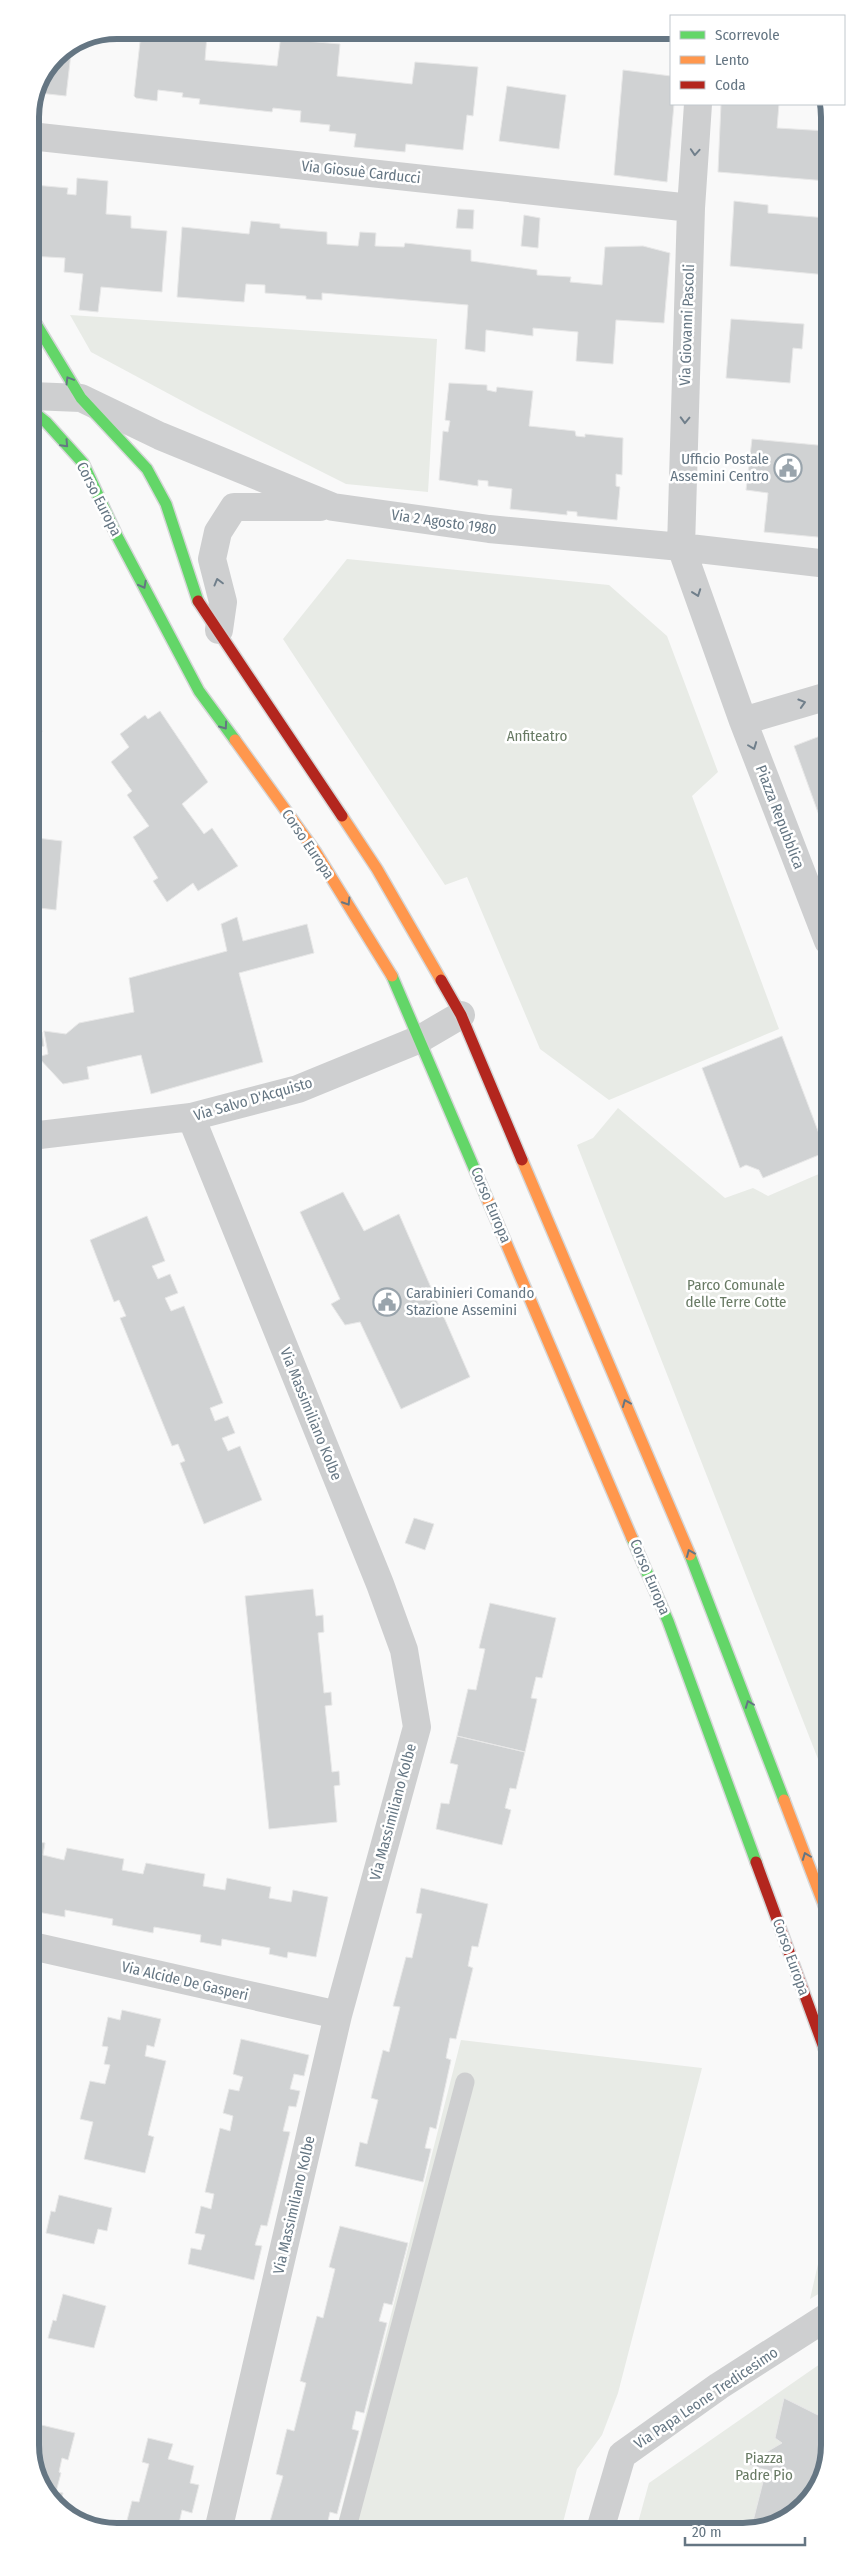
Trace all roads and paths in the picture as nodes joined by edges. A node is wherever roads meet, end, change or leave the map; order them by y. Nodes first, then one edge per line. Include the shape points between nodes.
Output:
1 (698, 105) edge
2 (39, 137) edge
3 (691, 208) junction
4 (39, 329) edge
5 (39, 396) edge
6 (81, 398) junction
7 (39, 417) edge
8 (333, 507) junction
9 (681, 547) junction
10 (821, 563) edge
11 (219, 630) junction
12 (821, 698) edge
13 (744, 721) junction
14 (821, 923) edge
15 (461, 1015) junction
16 (420, 1039) junction
17 (191, 1117) junction
18 (39, 1135) edge
19 (821, 1897) edge
20 (39, 1948) edge
21 (338, 2015) junction
22 (821, 2039) edge
23 (465, 2082) dead end
24 (821, 2321) edge
25 (220, 2523) edge
26 (348, 2523) edge
27 (602, 2523) edge

1 -> 3 street, Via Giovanni Pascoli
2 - 3 street, Via Giosuè Carducci
3 -> 9 street, Via Giovanni Pascoli
6 -> 4 street
5 - 6 street
6 - 8 street, Via 2 Agosto 1980 via 160,436
6 - 11 street via 147,469 166,504 198,602
7 -> 16 street, Corso Europa via 84,464 117,536 198,691 315,852 392,973
8 - 9 street, Via 2 Agosto 1980 via 489,529
11 -> 8 street via 223,602 212,559 218,532 234,507
9 - 10 street, Via 2 Agosto 1980
9 -> 13 street, Piazza Repubblica
11 - 15 street via 377,869
13 -> 12 street
13 -> 14 street, Piazza Repubblica
15 - 16 street, Via Salvo D'Acquisto
19 -> 15 street via 707,1595
16 - 17 street, Via Salvo D'Acquisto via 298,1089
16 - 22 street, Corso Europa via 668,1621
17 - 18 street, Via Salvo D'Acquisto
17 - 21 street, Via Massimiliano Kolbe via 380,1584 406,1660 417,1727
20 - 21 street, Via Alcide De Gasperi
21 - 25 street, Via Massimiliano Kolbe
23 - 26 lane
24 - 27 street, Via Papa Leone Tredicesimo via 719,2386 622,2455

